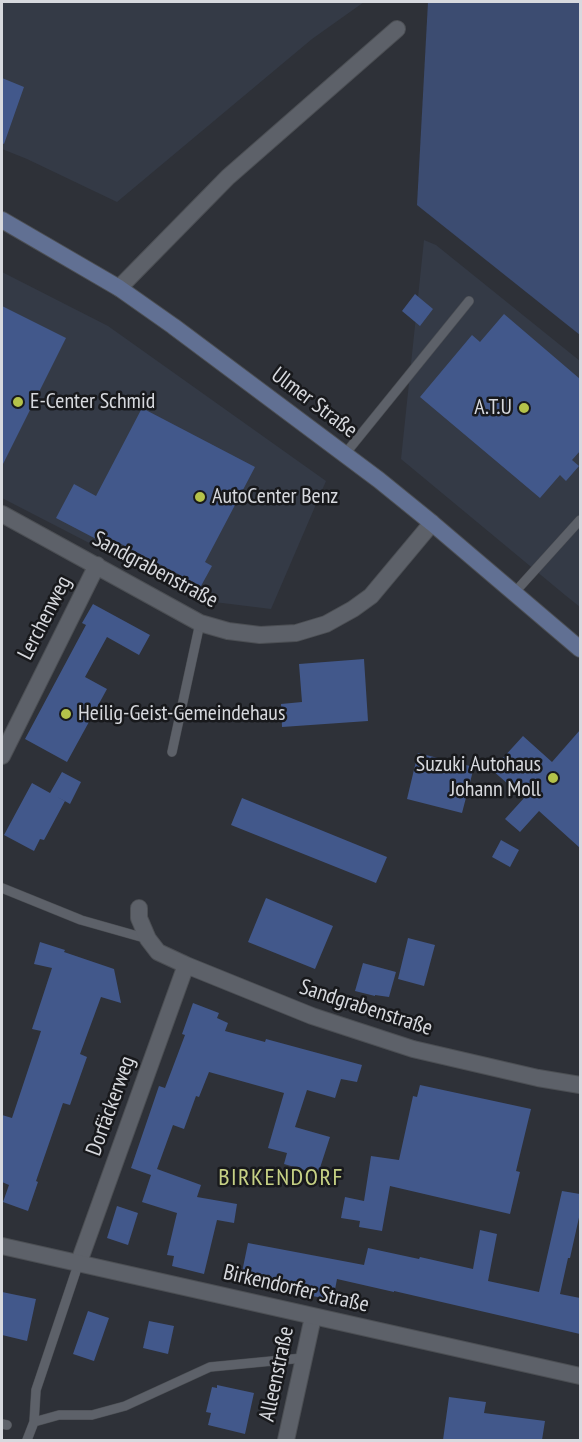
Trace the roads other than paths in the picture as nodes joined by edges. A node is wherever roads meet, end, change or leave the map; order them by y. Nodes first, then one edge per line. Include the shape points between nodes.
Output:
1 (397, 29) dead end
2 (2, 220) edge
3 (119, 288) junction
4 (469, 301) dead end
5 (345, 454) junction
6 (2, 514) edge
7 (580, 520) edge
8 (432, 523) junction
9 (97, 566) junction
10 (515, 592) junction
11 (200, 623) junction
12 (579, 644) edge
13 (172, 752) dead end
14 (2, 756) edge
15 (2, 888) edge
16 (139, 908) dead end
17 (147, 939) junction
18 (186, 965) junction
19 (580, 1085) edge
20 (2, 1246) edge
21 (79, 1262) junction
22 (313, 1317) junction
23 (303, 1358) junction
24 (580, 1376) edge
25 (34, 1422) junction
26 (27, 1440) edge
27 (286, 1440) edge

1 - 3 street via 228,177
2 - 3 main road, Ulmer Straße
3 - 5 main road, Ulmer Straße
4 - 5 lane
5 - 8 main road, Ulmer Straße
6 - 9 street, Sandgrabenstraße
7 - 10 lane
8 - 10 main road, Ulmer Straße
8 - 11 street, Sandgrabenstraße via 370,596 326,624 296,633 260,635
9 - 11 street, Sandgrabenstraße
9 - 14 street, Lerchenweg
10 - 12 main road, Ulmer Straße
11 - 13 lane
15 - 17 lane via 81,920
16 - 17 street
17 - 18 street, Sandgrabenstraße via 158,952
18 - 19 street, Sandgrabenstraße via 312,1016 413,1049
18 - 21 street, Dorfäckerweg
20 - 21 street, Birkendorfer Straße
21 - 22 street, Birkendorfer Straße
21 - 25 lane via 36,1390
22 - 23 street, Alleenstraße
22 - 24 street, Birkendorfer Straße
23 - 25 lane via 210,1367 125,1406 92,1415 59,1415
23 - 27 street, Alleenstraße
25 - 26 lane

